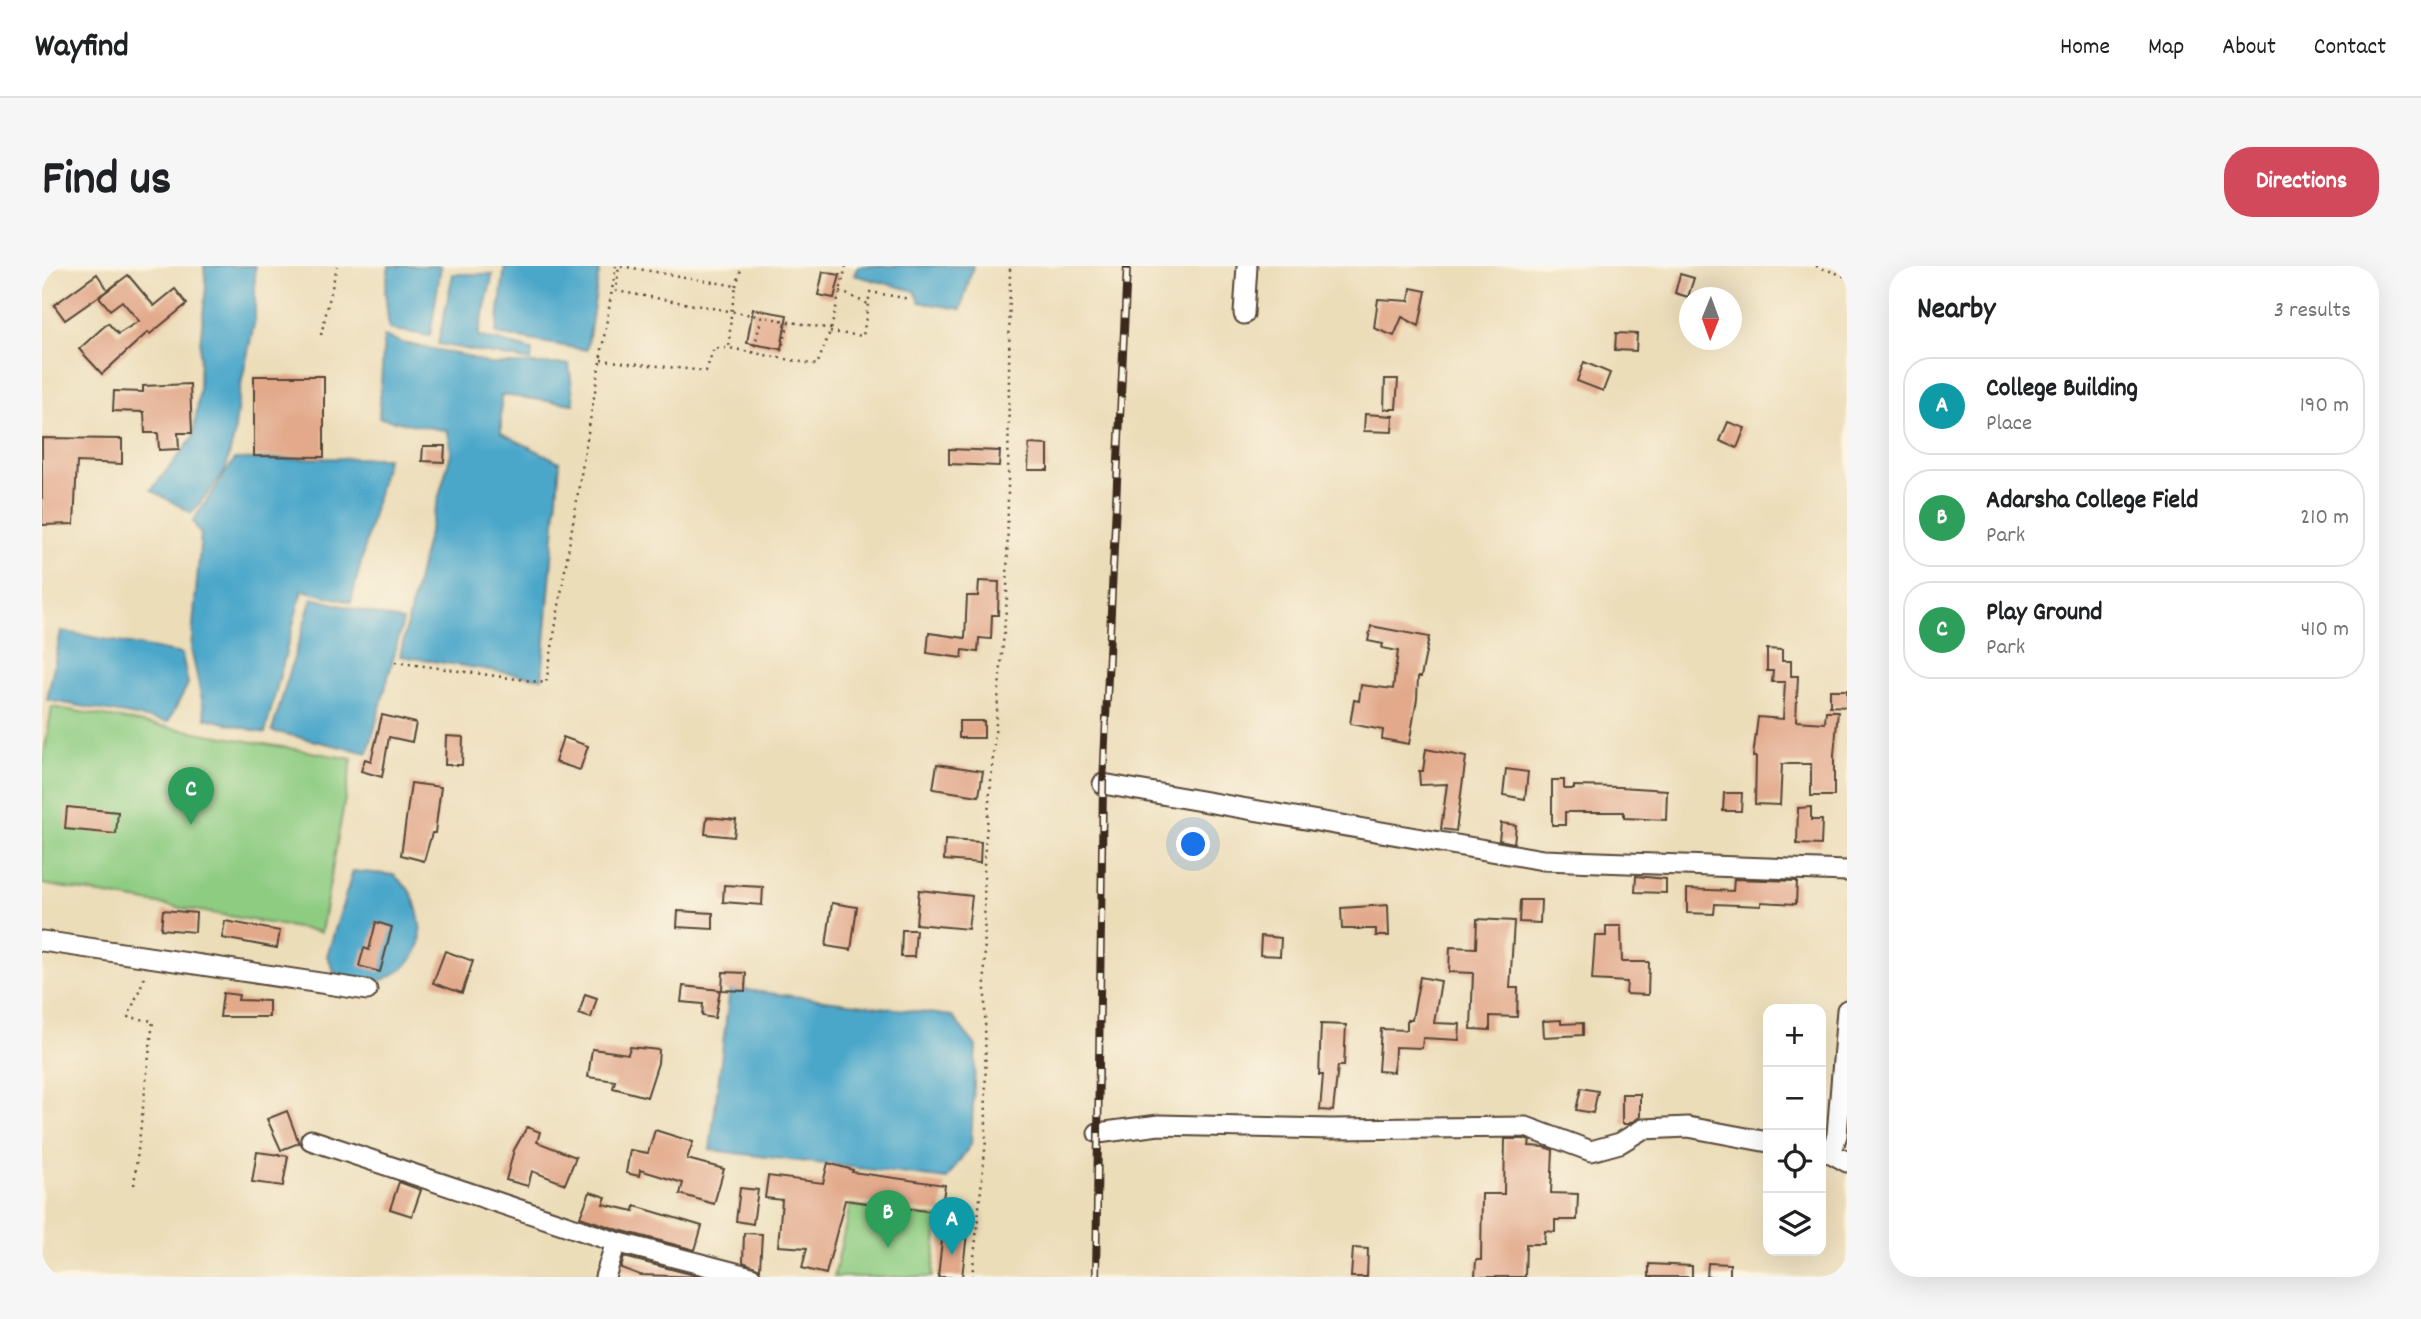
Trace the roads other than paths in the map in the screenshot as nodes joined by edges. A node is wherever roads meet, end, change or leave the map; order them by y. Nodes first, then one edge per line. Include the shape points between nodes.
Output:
1 (1247, 266) edge
2 (1244, 314) dead end
3 (1103, 785) dead end
4 (1847, 871) edge
5 (42, 941) edge
6 (367, 990) dead end
7 (1847, 1010) edge
8 (1098, 1133) dead end
9 (311, 1140) dead end
10 (1763, 1141) edge
11 (1833, 1156) edge
12 (616, 1242) junction
13 (605, 1277) edge
14 (751, 1277) edge

1 - 2 street
3 - 4 street via 1543,860
5 - 6 street
7 - 11 street
8 - 10 street via 1158,1125 1526,1127 1591,1151 1620,1143 1643,1129 1688,1127
9 - 12 street
12 - 13 street
12 - 14 street

